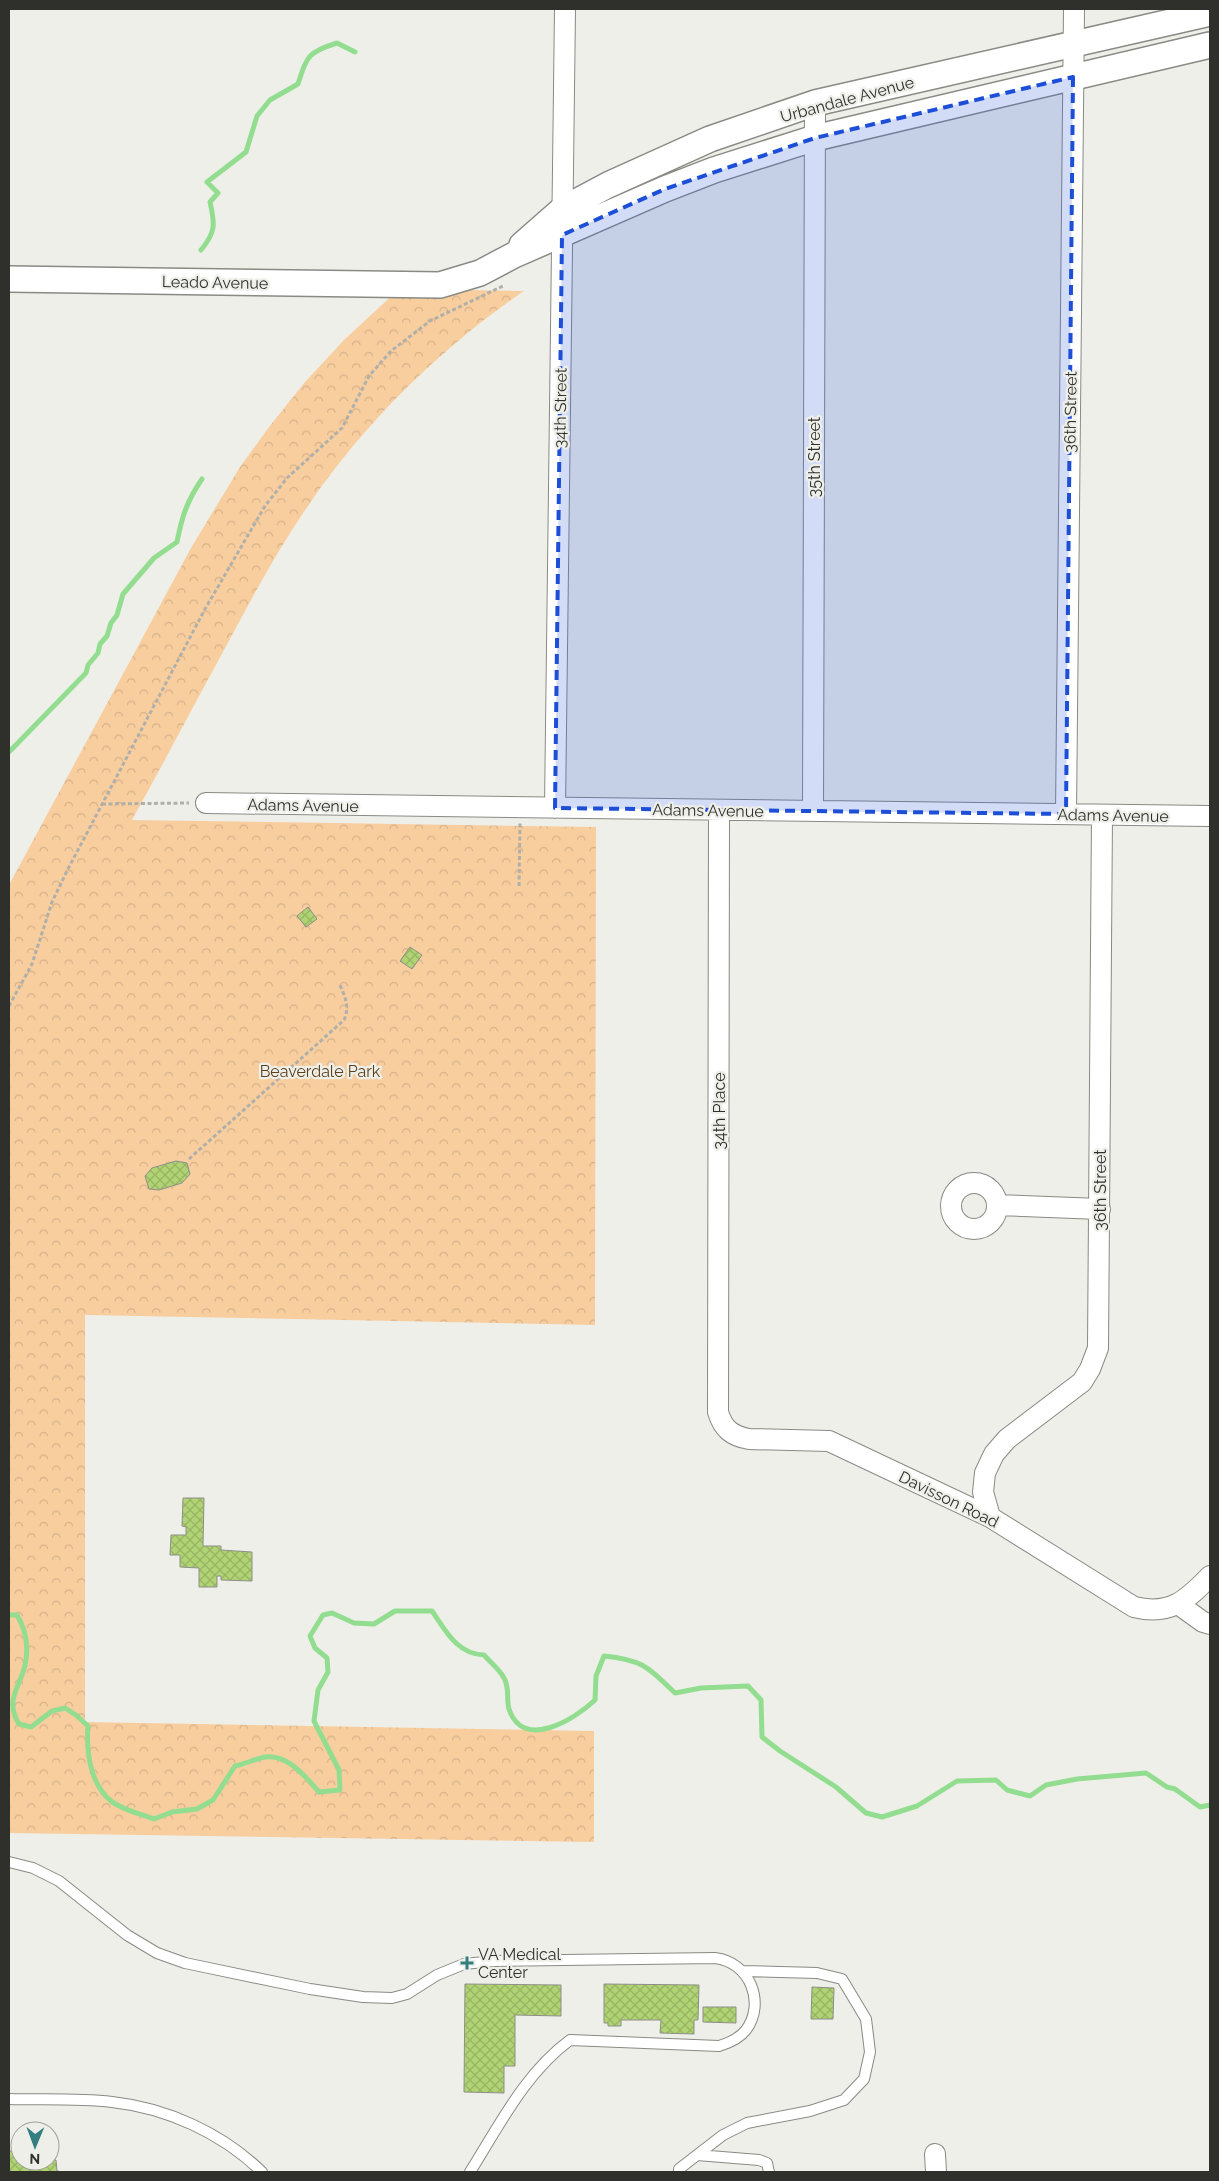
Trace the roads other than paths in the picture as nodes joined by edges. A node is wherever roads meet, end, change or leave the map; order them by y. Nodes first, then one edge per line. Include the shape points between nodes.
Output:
1 (565, 9) edge
2 (1074, 9) edge
3 (1210, 13) edge
4 (1073, 44) junction
5 (1210, 46) edge
6 (1073, 77) junction
7 (815, 103) junction
8 (815, 138) junction
9 (563, 209) junction
10 (562, 235) junction
11 (514, 255) junction
12 (9, 280) edge
13 (420, 284) joint
14 (206, 803) road end
15 (555, 808) junction
16 (719, 810) junction
17 (813, 811) junction
18 (1066, 814) junction
19 (1102, 815) junction
20 (1210, 816) edge
21 (997, 1205) dead end
22 (1100, 1209) junction
23 (718, 1412) joint
24 (990, 1517) junction
25 (1210, 1576) edge
26 (1178, 1604) junction
27 (1210, 1624) edge
28 (9, 1862) edge
29 (742, 1971) junction
30 (9, 2099) edge
31 (697, 2155) junction
32 (262, 2172) edge
33 (470, 2172) edge
34 (679, 2172) edge
35 (769, 2172) edge

1 - 9 street, 34th Street
2 - 4 street, 36th Street
3 - 4 street, Urbandale Avenue
4 - 6 street, 36th Street
4 - 7 street, Urbandale Avenue
5 - 6 street, Urbandale Avenue
6 - 8 street, Urbandale Avenue
6 - 18 street, 36th Street
7 - 8 street, 35th Street
7 - 9 street, Urbandale Avenue via 710,140 608,185
8 - 10 street, Urbandale Avenue via 665,188
8 - 17 street, 35th Street
9 - 10 street, 34th Street
9 - 11 street, Urbandale Avenue
10 - 11 street, Urbandale Avenue
10 - 15 street, 34th Street
11 - 13 street, Urbandale Avenue via 480,273 440,285
12 - 13 street, Leado Avenue
14 - 15 street, Adams Avenue
15 - 16 street, Adams Avenue
16 - 17 street, Adams Avenue
16 - 23 street, 34th Place
17 - 18 street, Adams Avenue
18 - 19 street, Adams Avenue
19 - 20 street, Adams Avenue
19 - 22 street, 36th Street
21 - 22 street
22 - 24 street, 36th Street via 1098,1348 1082,1382 1007,1440 994,1454 986,1472 984,1492
23 - 24 street, Davisson Road via 720,1421 736,1436 829,1441
24 - 26 street, Davisson Road via 1134,1607 1163,1610
25 - 26 street, Davisson Road via 1191,1596
26 - 27 street
28 - 29 lane via 33,1868 60,1881 127,1935 157,1953 184,1963 363,1998 392,1998 407,1994 437,1975 464,1964 494,1961 715,1958 732,1963
29 - 31 lane via 817,1973 842,1979 866,2019 870,2052 864,2079 844,2100 810,2112 747,2123 722,2136
29 - 33 lane via 750,1981 755,2007 752,2020 734,2041 706,2047 570,2040 550,2055 530,2078
30 - 32 lane via 112,2102 145,2108 205,2131 232,2147
31 - 34 lane
31 - 35 lane via 759,2160 767,2163

